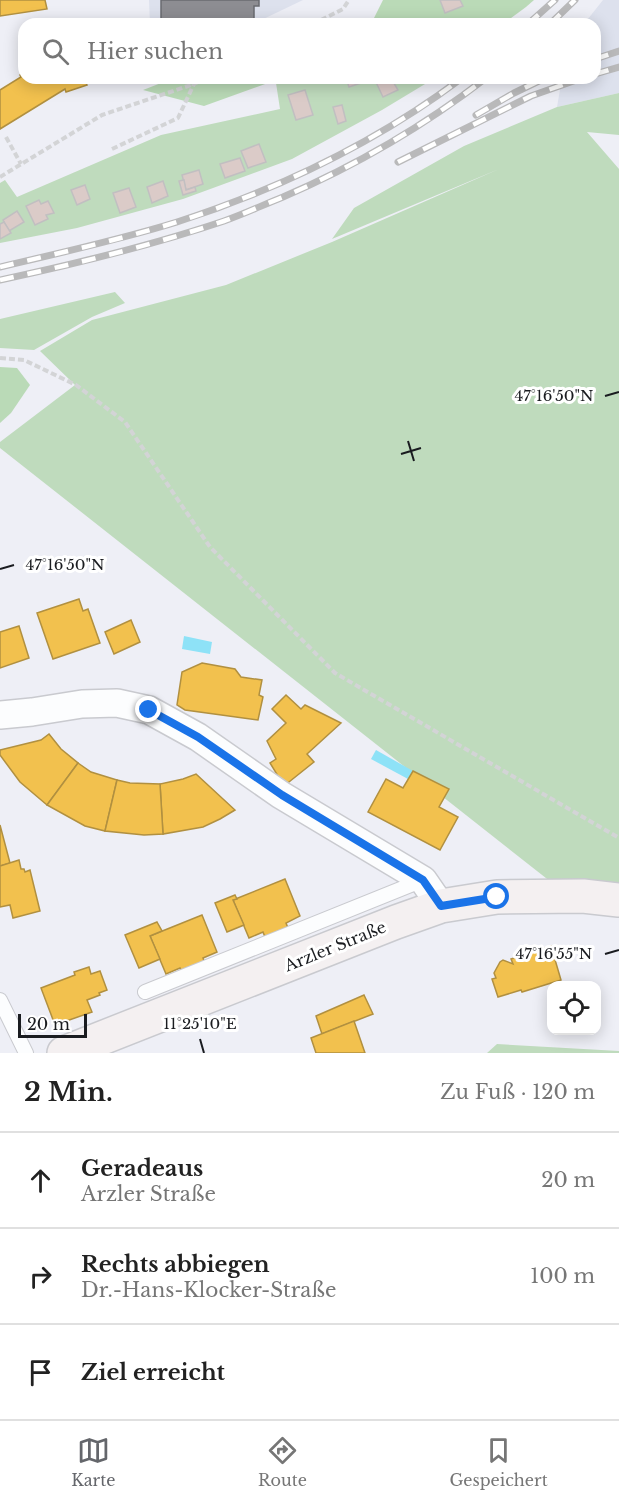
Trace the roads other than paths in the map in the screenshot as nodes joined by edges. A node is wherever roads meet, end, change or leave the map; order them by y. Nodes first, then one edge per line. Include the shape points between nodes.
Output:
1 (0, 715) edge
2 (423, 880) junction
3 (619, 900) edge
4 (441, 906) junction
5 (145, 992) dead end
6 (0, 999) edge
7 (26, 1053) edge
8 (64, 1053) edge

1 - 2 street via 82,704 117,703 149,710
2 - 4 street
2 - 5 lane
3 - 4 main road, Arzler Straße via 583,896 497,897
4 - 8 main road, Arzler Straße
6 - 7 lane

